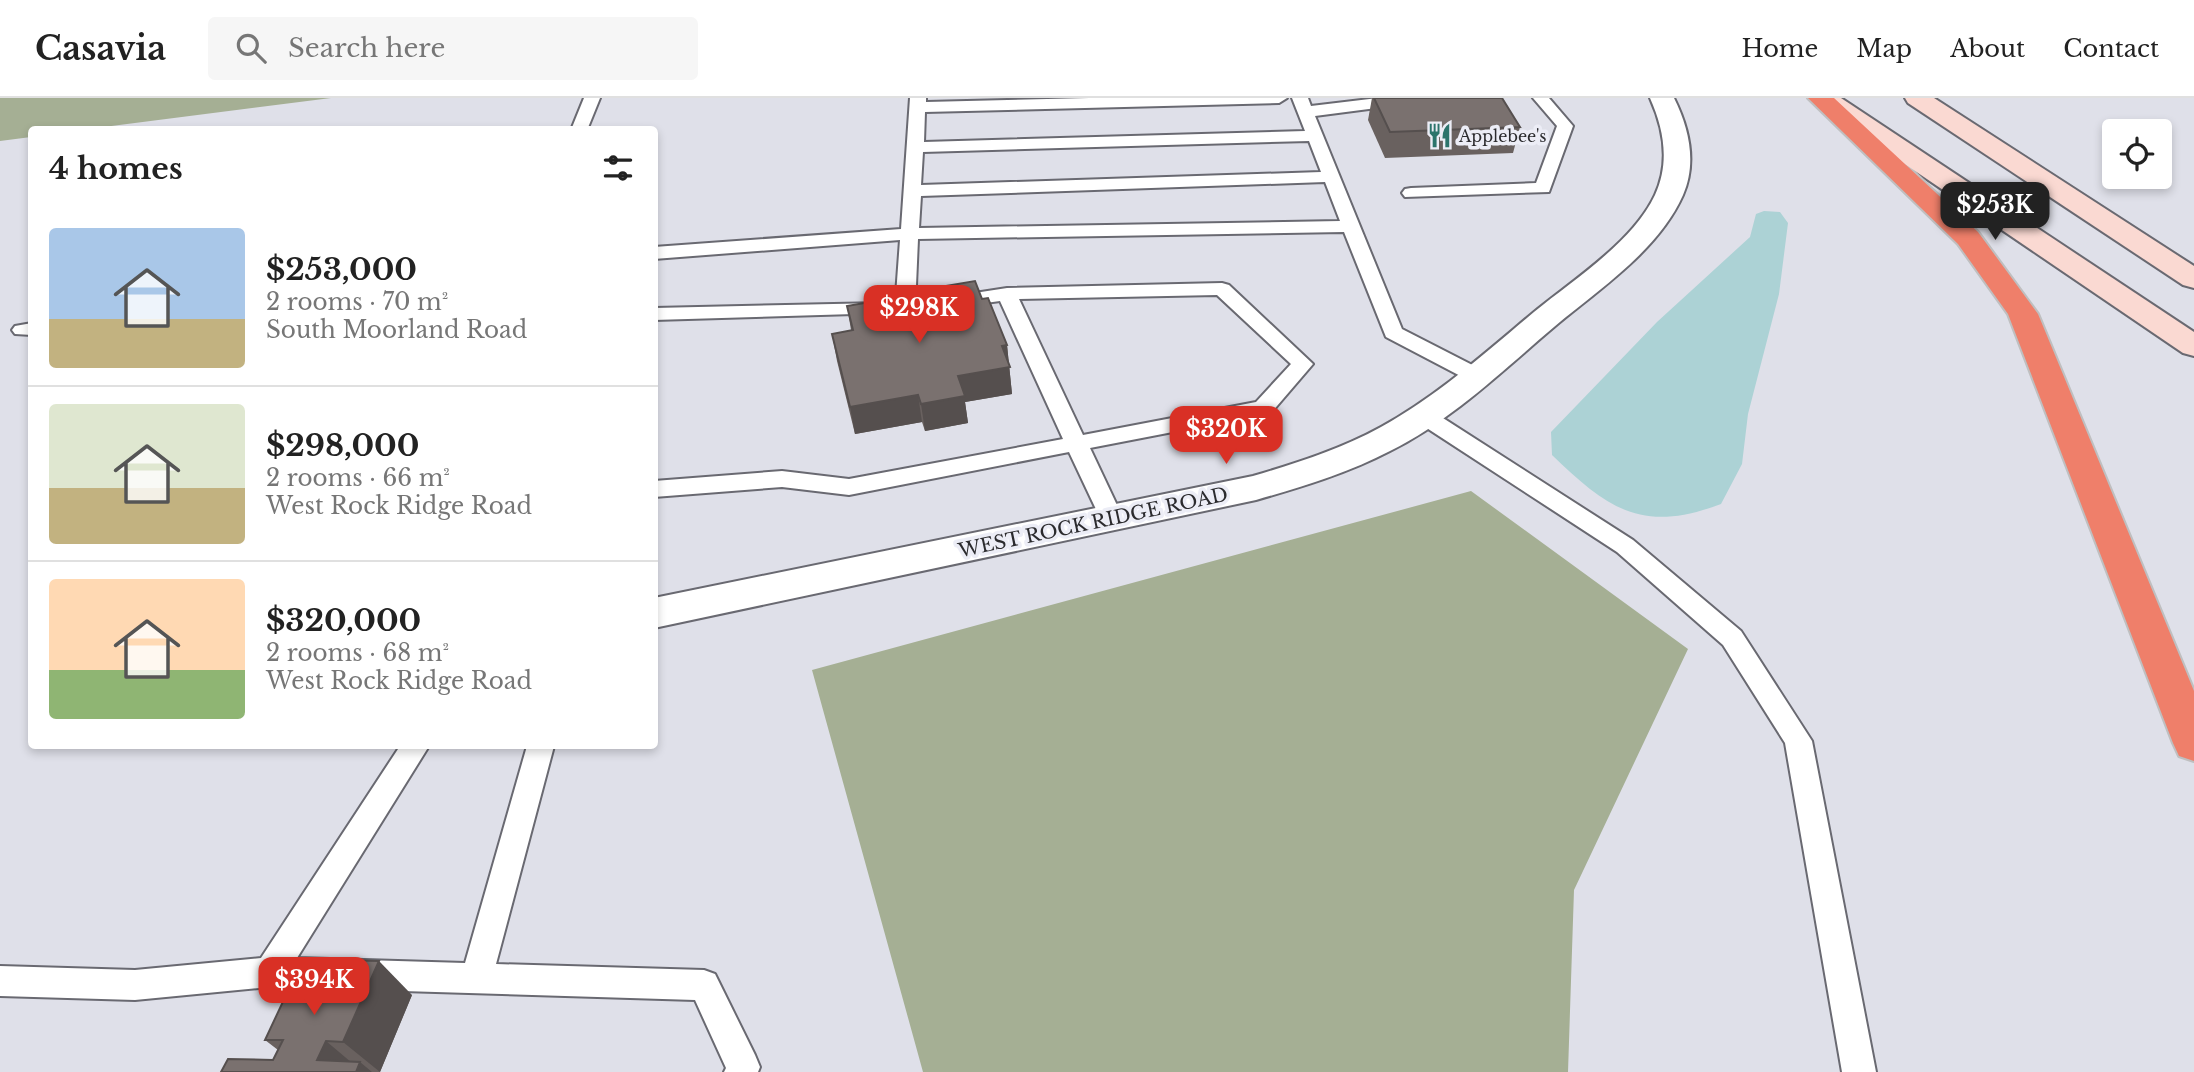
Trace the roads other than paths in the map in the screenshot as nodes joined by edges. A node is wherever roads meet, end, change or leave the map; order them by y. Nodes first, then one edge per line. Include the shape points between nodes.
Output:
1 (592, 98) edge
2 (1279, 98) edge
3 (1415, 98) edge
4 (1541, 98) edge
5 (1662, 98) edge
6 (1822, 98) edge
7 (1917, 98) edge
8 (918, 103) edge
9 (1302, 105) edge
10 (581, 126) edge
11 (1315, 136) junction
12 (915, 146) junction
13 (1331, 177) junction
14 (912, 191) junction
15 (1411, 193) dead end
16 (1350, 226) junction
17 (909, 234) junction
18 (658, 253) edge
19 (2194, 279) edge
20 (1007, 294) junction
21 (905, 309) junction
22 (658, 314) edge
23 (2194, 346) edge
24 (1477, 376) junction
25 (1424, 416) junction
26 (1077, 444) junction
27 (658, 489) edge
28 (1111, 518) junction
29 (658, 612) edge
30 (2194, 743) edge
31 (413, 749) edge
32 (540, 749) edge
33 (270, 972) junction
34 (477, 977) junction
35 (0, 981) edge
36 (741, 1072) edge
37 (1859, 1072) edge

1 - 10 lane
2 - 8 lane
3 - 9 lane
4 - 15 lane via 1565,126 1543,188
5 - 24 street, WEST ROCK RIDGE ROAD via 1678,142 1669,196 1644,231
6 - 23 main road
6 - 30 highway via 1968,238 2023,314
7 - 19 main road
8 - 12 lane
9 - 11 lane
11 - 12 lane
11 - 13 lane
12 - 14 lane
13 - 14 lane
13 - 16 lane
14 - 17 lane
16 - 17 lane
16 - 24 lane via 1393,333
17 - 18 lane
17 - 21 lane
20 - 21 lane
20 - 26 lane
20 - 26 lane via 1222,289 1303,364 1263,408
21 - 22 lane
24 - 25 street, WEST ROCK RIDGE ROAD
25 - 28 street, WEST ROCK RIDGE ROAD via 1352,455 1256,488
25 - 37 lane via 1625,546 1732,638 1798,741
26 - 27 lane via 849,487 782,479
26 - 28 lane
28 - 29 street, WEST ROCK RIDGE ROAD
31 - 33 lane
32 - 34 lane
33 - 34 lane
33 - 35 lane via 135,985
34 - 36 lane via 704,985 743,1067

